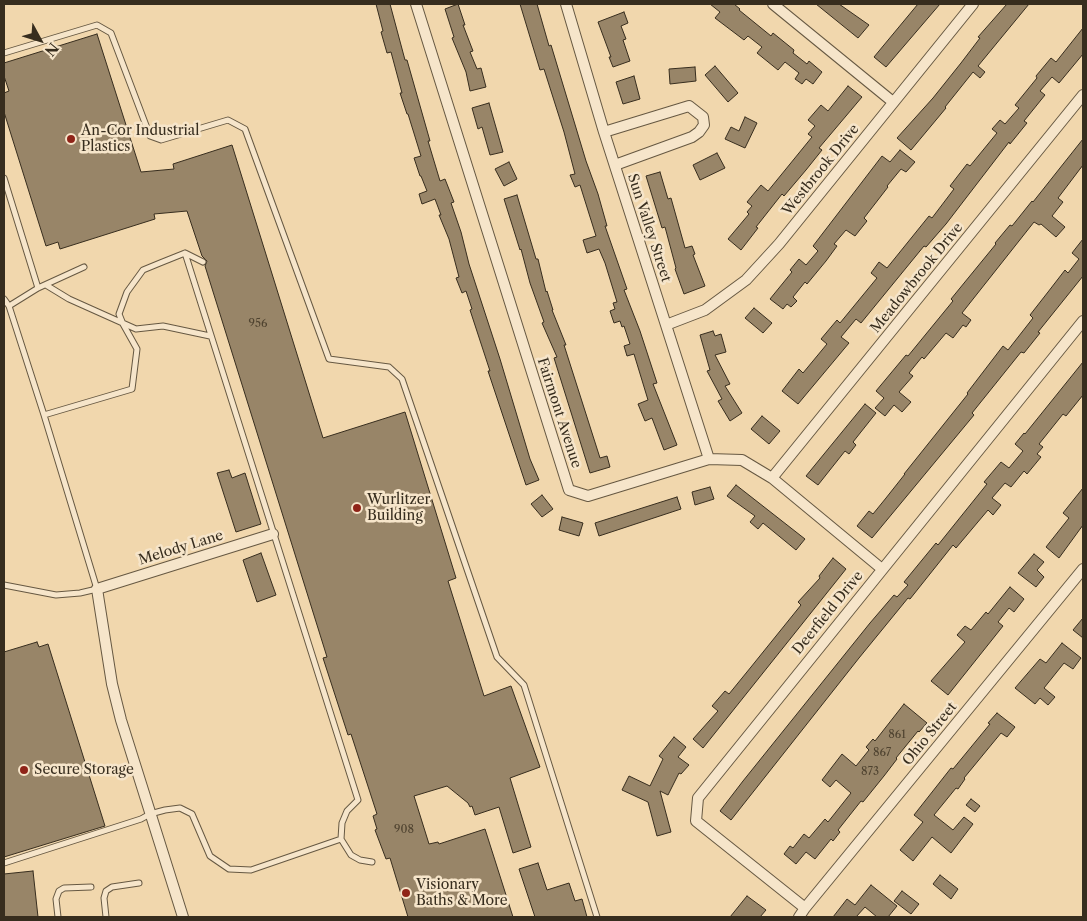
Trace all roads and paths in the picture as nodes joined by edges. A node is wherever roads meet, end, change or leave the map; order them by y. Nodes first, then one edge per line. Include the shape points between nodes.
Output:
1 (416, 4) edge
2 (566, 4) edge
3 (773, 4) edge
4 (973, 4) edge
5 (4, 53) edge
6 (1083, 95) edge
7 (893, 102) junction
8 (604, 132) junction
9 (615, 165) junction
10 (4, 178) edge
11 (185, 253) junction
12 (203, 262) dead end
13 (84, 267) dead end
14 (46, 285) junction
15 (38, 288) junction
16 (4, 299) edge
17 (9, 306) junction
18 (1083, 321) edge
19 (123, 324) junction
20 (666, 325) junction
21 (210, 336) junction
22 (44, 415) junction
23 (709, 459) junction
24 (772, 478) junction
25 (273, 534) junction
26 (882, 569) junction
27 (1083, 569) edge
28 (4, 585) edge
29 (97, 589) junction
30 (150, 814) junction
31 (341, 839) junction
32 (4, 862) edge
33 (372, 862) dead end
34 (139, 883) dead end
35 (92, 887) dead end
36 (802, 913) edge
37 (58, 917) edge
38 (106, 917) edge
39 (183, 917) edge
40 (597, 917) edge

1 - 23 street, Fairmont Avenue via 569,490 588,496
2 - 8 street, Sun Valley Street
3 - 7 street
4 - 7 street, Westbrook Drive
5 - 40 lane via 97,25 111,33 150,136 161,140 228,120 245,129 329,359 389,367 402,379 497,657 524,686
6 - 24 street, Meadowbrook Drive
7 - 20 street, Westbrook Drive via 779,244 746,280 705,310
8 - 9 street, Sun Valley Street
8 - 9 street via 689,106 703,117 704,125 692,137
9 - 20 street, Sun Valley Street
10 - 15 lane
11 - 12 lane
11 - 19 lane via 144,270 127,292 119,314
11 - 21 lane
13 - 14 lane
14 - 15 lane
14 - 19 lane
15 - 17 lane
16 - 17 lane
17 - 22 lane
18 - 26 street, Deerfield Drive
19 - 21 lane via 136,329 163,326
19 - 22 lane via 137,349 132,389
20 - 23 street, Sun Valley Street
21 - 25 lane
22 - 29 lane
23 - 24 street, Fairmont Avenue via 742,460
24 - 26 street, Fairmont Avenue
25 - 29 street, Melody Lane
25 - 31 lane via 358,800 347,811
26 - 36 street, Deerfield Drive via 698,798 696,821
27 - 36 street, Ohio Street
28 - 29 lane via 56,595
29 - 30 street via 112,684
30 - 31 lane via 180,808 192,814 210,856 229,869 251,870
30 - 32 lane
30 - 39 street
31 - 33 lane via 350,855
34 - 38 lane via 106,891
35 - 37 lane via 64,888 59,892 56,899

